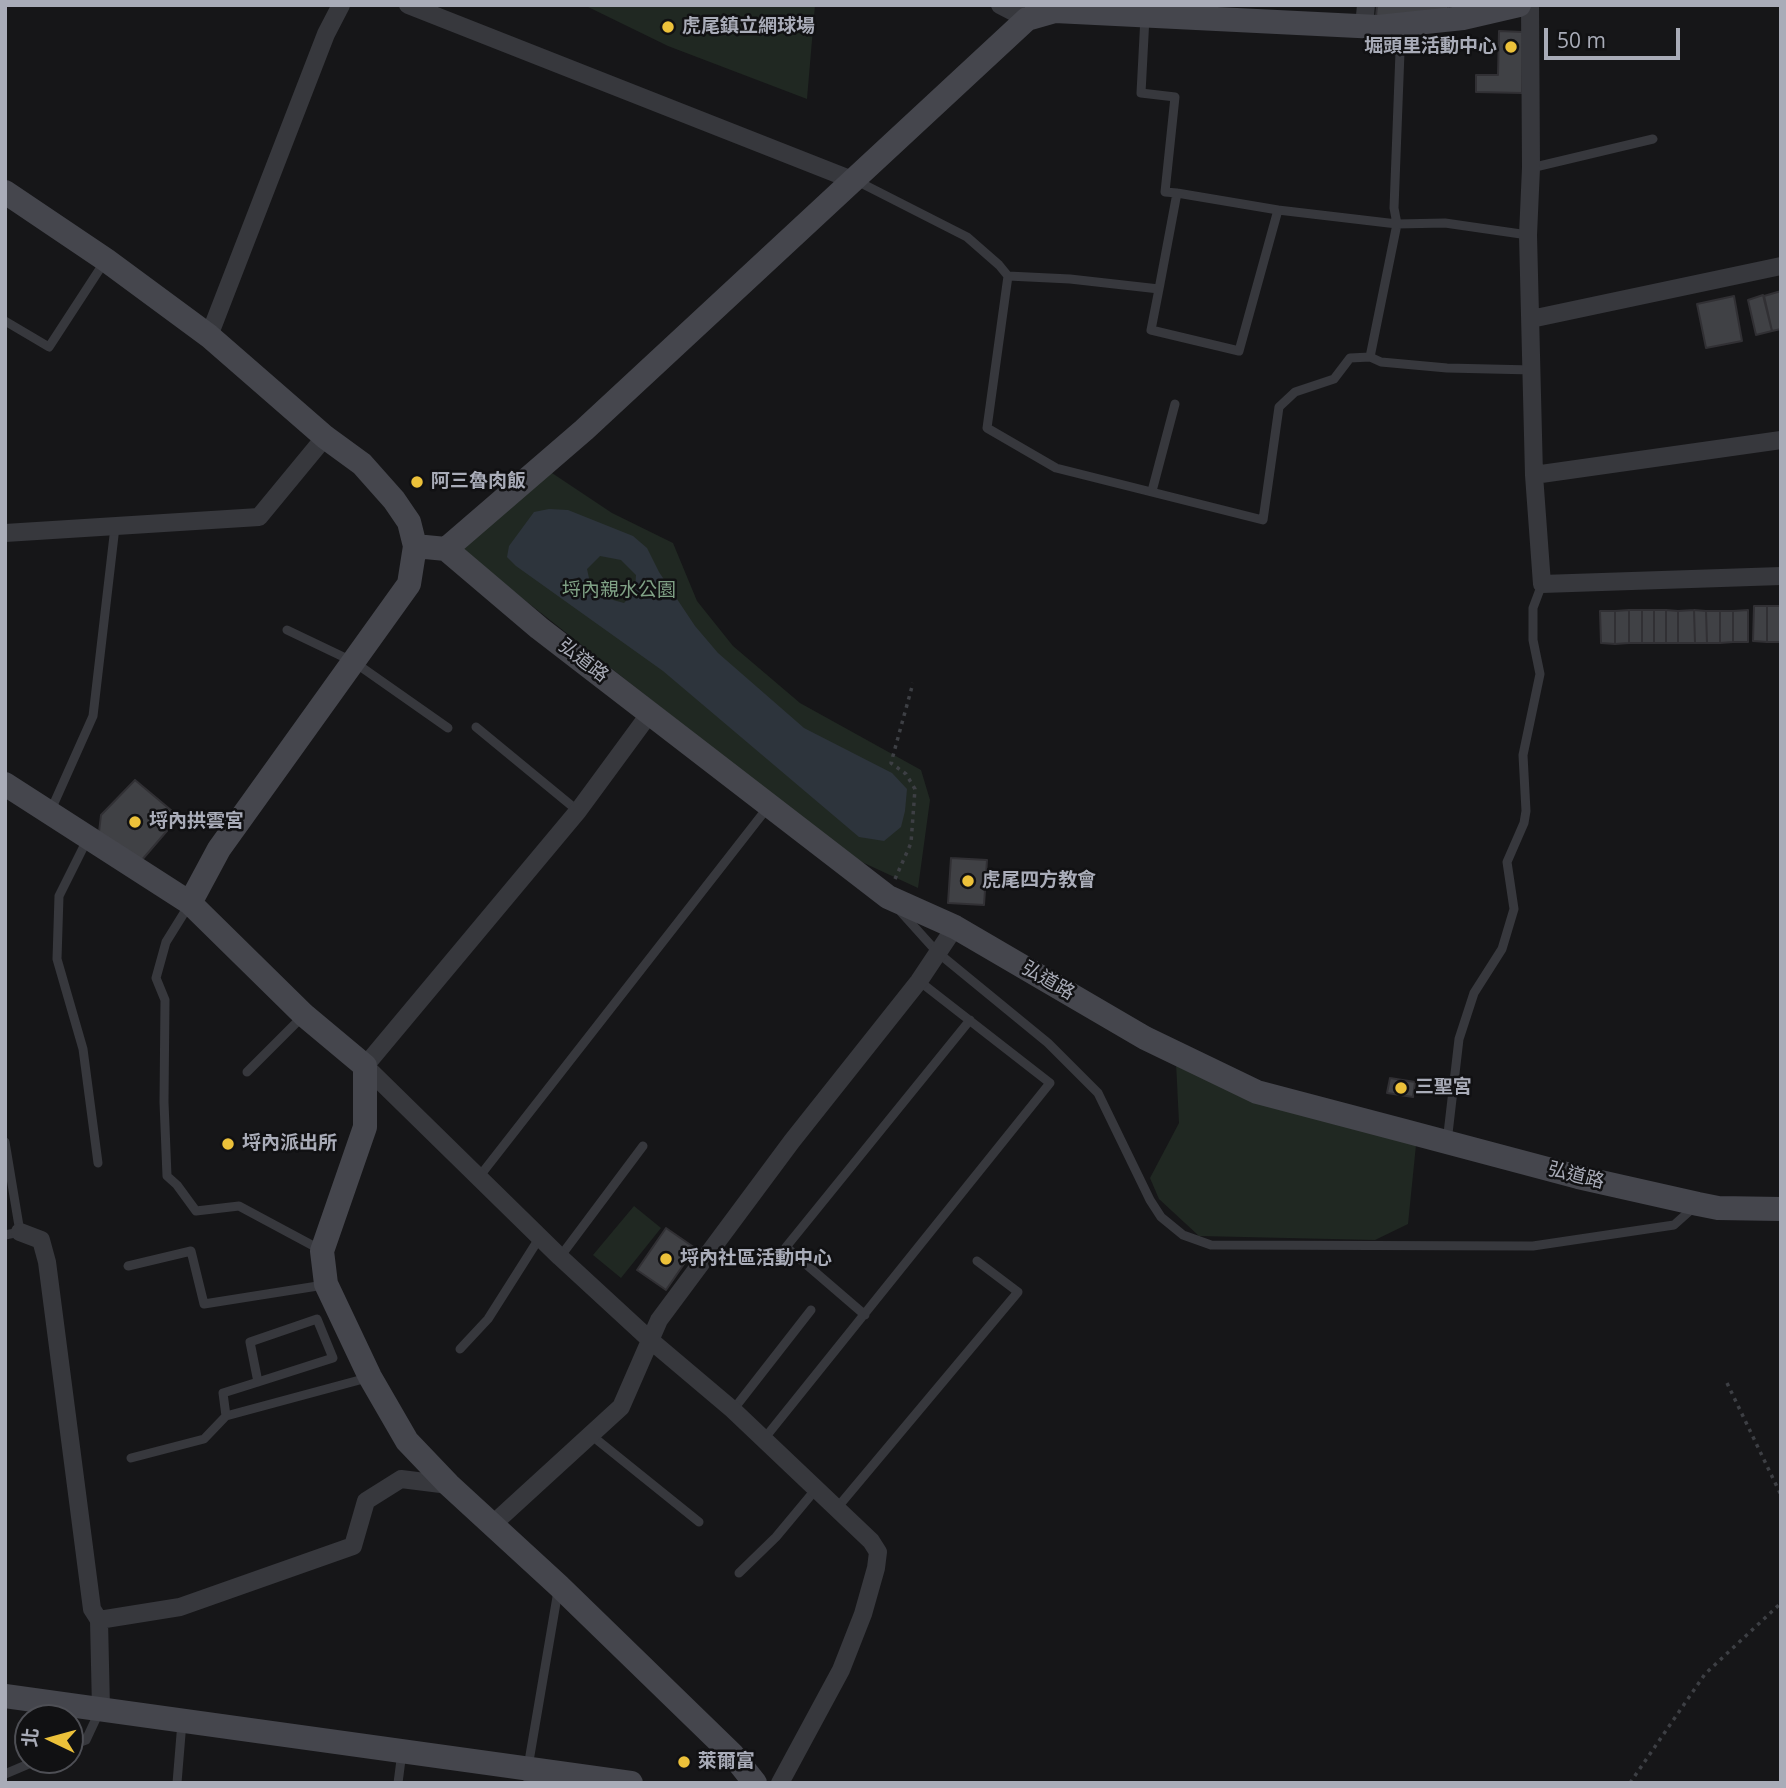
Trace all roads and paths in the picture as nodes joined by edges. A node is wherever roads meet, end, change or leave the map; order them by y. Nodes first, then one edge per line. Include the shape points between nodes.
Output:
1 (341, 5) edge
2 (408, 5) edge
3 (1000, 5) edge
4 (1519, 5) edge
5 (1530, 5) edge
6 (1146, 10) edge
7 (1365, 16) edge
8 (1027, 19) junction
9 (1401, 26) junction
10 (1653, 139) dead end
11 (1531, 168) junction
12 (855, 181) junction
13 (5, 192) edge
14 (1177, 193) junction
15 (1278, 210) junction
16 (1397, 224) junction
17 (1528, 235) junction
18 (106, 260) junction
19 (1781, 266) edge
20 (1008, 276) junction
21 (1158, 289) junction
22 (1531, 319) junction
23 (5, 321) edge
24 (209, 335) junction
25 (1370, 357) junction
26 (1533, 370) junction
27 (1175, 404) dead end
28 (325, 437) junction
29 (1781, 440) edge
30 (1534, 475) junction
31 (1152, 491) junction
32 (115, 527) junction
33 (5, 533) edge
34 (415, 546) junction
35 (446, 549) junction
36 (1781, 576) edge
37 (1542, 584) junction
38 (287, 631) dead end
39 (354, 662) junction
40 (914, 683) dead end
41 (650, 713) junction
42 (476, 727) dead end
43 (448, 728) dead end
44 (5, 784) edge
45 (769, 806) junction
46 (578, 811) junction
47 (50, 812) junction
48 (89, 836) junction
49 (888, 897) junction
50 (190, 903) junction
51 (955, 927) junction
52 (937, 952) junction
53 (919, 981) junction
54 (304, 1015) junction
55 (970, 1020) junction
56 (365, 1066) junction
57 (247, 1072) dead end
58 (5, 1142) edge
59 (1447, 1142) junction
60 (643, 1146) dead end
61 (98, 1163) dead end
62 (479, 1178) junction
63 (1698, 1204) junction
64 (1781, 1209) edge
65 (13, 1234) edge
66 (540, 1237) junction
67 (322, 1251) junction
68 (560, 1257) junction
69 (977, 1261) dead end
70 (128, 1266) dead end
71 (326, 1284) junction
72 (811, 1310) dead end
73 (866, 1315) junction
74 (649, 1339) junction
75 (460, 1349) dead end
76 (370, 1377) junction
77 (258, 1382) junction
78 (1727, 1383) dead end
79 (733, 1410) junction
80 (226, 1416) junction
81 (591, 1435) junction
82 (764, 1439) junction
83 (131, 1458) dead end
84 (449, 1485) junction
85 (816, 1489) junction
86 (1781, 1495) edge
87 (837, 1508) junction
88 (699, 1522) dead end
89 (492, 1525) junction
90 (739, 1573) dead end
91 (559, 1586) junction
92 (1781, 1603) edge
93 (99, 1620) junction
94 (5, 1696) edge
95 (101, 1709) junction
96 (182, 1720) junction
97 (84, 1741) edge
98 (402, 1750) junction
99 (528, 1775) edge
100 (177, 1783) edge
101 (398, 1783) edge
102 (631, 1783) edge
103 (755, 1783) edge
104 (780, 1783) edge
105 (1630, 1783) edge

1 - 24 street
2 - 12 street
3 - 8 street
4 - 9 street via 1463,19
5 - 11 street
6 - 7 street
6 - 8 street via 1055,11
6 - 14 lane via 1141,93 1175,97 1165,192
7 - 9 street
8 - 12 street
9 - 16 lane
10 - 11 lane
11 - 17 street
12 - 20 lane via 967,237
12 - 35 street via 584,430
13 - 18 street
14 - 15 lane
14 - 21 lane
15 - 16 lane
15 - 21 lane via 1239,351 1151,330
16 - 17 lane via 1445,223
16 - 25 lane
17 - 22 street
18 - 23 lane via 49,346
18 - 24 street
19 - 22 street
20 - 21 lane
20 - 31 lane via 986,428 1056,468
22 - 26 street
24 - 28 street
25 - 26 lane via 1447,368
25 - 31 lane via 1350,358 1334,379 1294,392 1279,407 1262,520
26 - 30 street
27 - 31 lane
28 - 32 street via 259,517
28 - 34 street via 362,464 394,500 409,522
29 - 30 street
30 - 37 street
32 - 33 street
32 - 47 lane via 93,716
34 - 35 street
34 - 39 street via 409,584
35 - 41 street, 弘道路
36 - 37 street
37 - 59 lane via 1533,608 1540,674 1523,754 1526,811 1507,862 1514,909 1502,949 1474,993 1458,1039
38 - 39 lane
39 - 43 lane
39 - 50 street via 219,849
40 - 49 path via 891,763 906,774 915,789 911,842
41 - 45 street, 弘道路
41 - 46 street
42 - 46 lane
44 - 47 street
45 - 49 street, 弘道路
45 - 62 lane
46 - 56 street
47 - 48 street
48 - 50 street
48 - 61 lane via 60,896 57,959 83,1049
49 - 51 street, 弘道路
49 - 52 lane
50 - 54 street
50 - 67 lane via 166,942 156,978 165,1000 167,1176 196,1211 239,1206
51 - 52 street
51 - 59 street, 弘道路 via 1145,1038 1257,1091
52 - 53 street
52 - 63 lane via 1048,1043 1098,1093 1161,1217 1183,1235 1211,1245 1534,1246 1674,1225
53 - 55 lane
53 - 74 street via 792,1141
54 - 56 street
54 - 57 lane
55 - 73 lane via 786,1247
55 - 73 lane via 1050,1083
56 - 62 street
56 - 67 street via 365,1127
58 - 65 lane
59 - 63 street, 弘道路
60 - 68 lane
62 - 66 street
63 - 64 street, 弘道路
65 - 93 street via 41,1240 47,1262 92,1609
66 - 68 street
66 - 75 lane via 488,1318
67 - 71 street
68 - 74 street
69 - 87 lane via 1018,1292
70 - 71 lane via 191,1251 204,1304
71 - 76 street
72 - 79 lane
73 - 82 lane
74 - 79 street
74 - 81 street via 621,1407
76 - 80 lane
76 - 84 street via 408,1441
77 - 77 lane via 333,1358 317,1319 250,1342
77 - 80 lane via 223,1393
78 - 86 path
79 - 82 street
80 - 83 lane via 204,1439
81 - 88 lane
81 - 89 street
82 - 85 street
84 - 89 street
84 - 93 street via 401,1479 366,1502 353,1546 180,1607
85 - 87 street
85 - 90 lane
87 - 104 street via 871,1541 878,1552 876,1568 841,1670
89 - 91 street
91 - 99 lane
91 - 103 street via 732,1754
92 - 105 path via 1705,1674
93 - 95 street
94 - 95 street
95 - 96 street
95 - 97 lane
96 - 98 street
96 - 100 lane
98 - 99 street
98 - 101 lane
99 - 102 street

